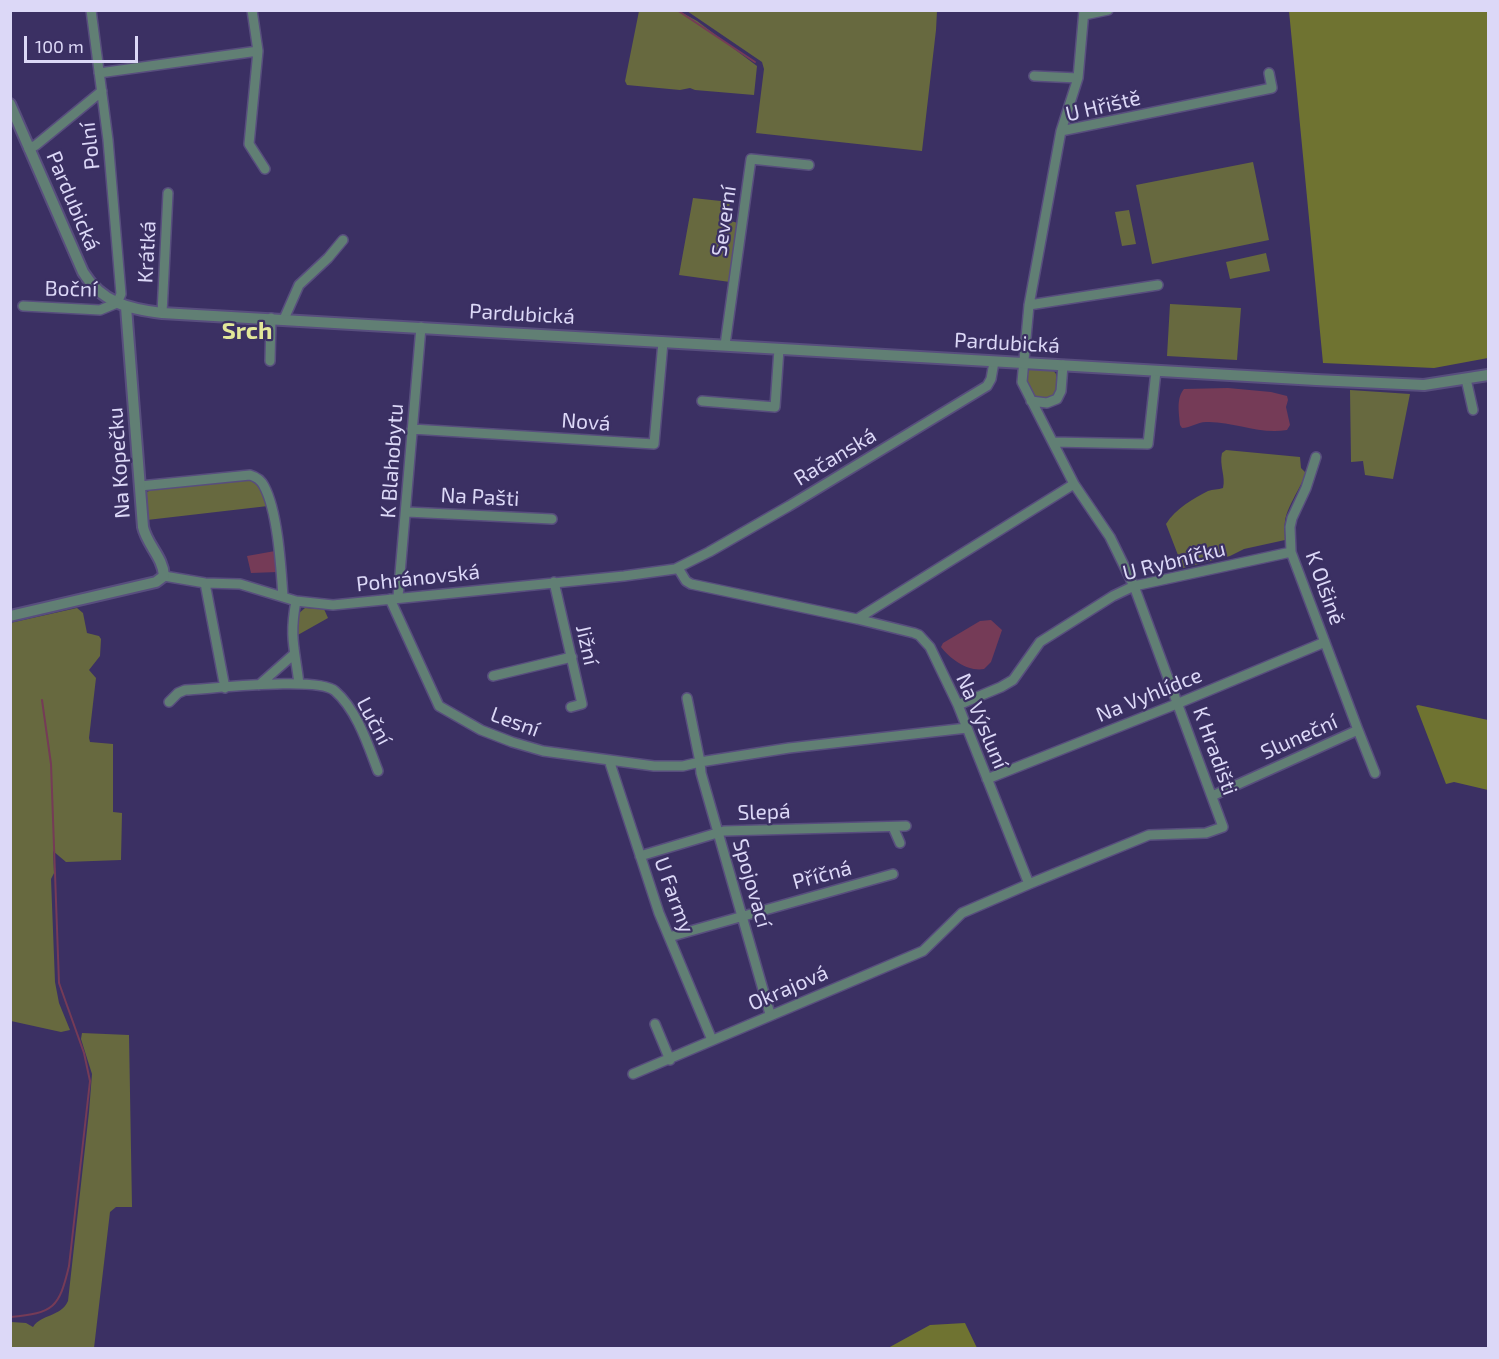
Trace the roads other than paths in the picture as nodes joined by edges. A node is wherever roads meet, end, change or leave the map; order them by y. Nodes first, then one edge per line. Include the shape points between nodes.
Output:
1 (90, 10) edge
2 (252, 10) edge
3 (1108, 10) edge
4 (1084, 13) edge
5 (258, 51) junction
6 (99, 73) junction
7 (1269, 73) dead end
8 (1034, 76) dead end
9 (1078, 78) junction
10 (102, 92) junction
11 (10, 104) edge
12 (1061, 131) junction
13 (29, 149) junction
14 (809, 165) dead end
15 (265, 169) dead end
16 (168, 193) dead end
17 (343, 240) dead end
18 (1158, 285) dead end
19 (122, 305) junction
20 (1029, 305) junction
21 (23, 306) dead end
22 (162, 313) junction
23 (270, 318) junction
24 (284, 319) junction
25 (421, 327) junction
26 (663, 342) junction
27 (725, 345) junction
28 (779, 349) junction
29 (270, 361) dead end
30 (994, 362) junction
31 (1023, 363) junction
32 (1063, 365) junction
33 (1156, 370) junction
34 (1488, 375) edge
35 (1466, 379) junction
36 (702, 401) dead end
37 (1031, 401) junction
38 (1473, 410) dead end
39 (412, 429) junction
40 (1053, 442) junction
41 (1316, 457) dead end
42 (1074, 484) junction
43 (140, 486) junction
44 (407, 512) junction
45 (552, 519) dead end
46 (1291, 552) junction
47 (678, 568) junction
48 (165, 576) junction
49 (554, 582) junction
50 (205, 584) junction
51 (1134, 586) junction
52 (283, 597) junction
53 (394, 598) junction
54 (296, 601) junction
55 (10, 616) edge
56 (857, 619) junction
57 (1325, 642) junction
58 (293, 655) junction
59 (572, 657) junction
60 (493, 676) dead end
61 (299, 684) junction
62 (259, 685) junction
63 (225, 688) junction
64 (687, 698) dead end
65 (169, 702) dead end
66 (1179, 703) junction
67 (958, 705) junction
68 (571, 706) dead end
69 (967, 728) junction
70 (1358, 730) junction
71 (609, 760) junction
72 (700, 762) junction
73 (378, 771) dead end
74 (1375, 773) dead end
75 (987, 779) junction
76 (1212, 796) junction
77 (906, 826) dead end
78 (893, 827) junction
79 (719, 833) junction
80 (900, 843) dead end
81 (640, 856) junction
82 (893, 873) dead end
83 (880, 877) junction
84 (1029, 884) junction
85 (884, 888) dead end
86 (742, 915) junction
87 (669, 937) junction
88 (770, 1014) junction
89 (655, 1024) dead end
90 (712, 1040) junction
91 (670, 1060) junction
92 (633, 1074) dead end

1 - 6 street, Polní
2 - 5 street
3 - 4 street
4 - 9 street
5 - 6 street
5 - 15 street via 249,144
6 - 10 street, Polní
7 - 12 street, U Hřiště via 1272,88
8 - 9 street
9 - 12 street
10 - 13 street, Polní
10 - 19 street, Polní
11 - 13 street, Pardubická
12 - 20 street, U Hřiště
13 - 19 street, Pardubická via 83,272 100,292
14 - 27 street, Severní via 751,159
16 - 22 street, Krátká
17 - 24 street via 299,285
18 - 20 street
19 - 21 street, Boční via 100,310
19 - 22 street, Pardubická
19 - 43 street, Na Kopečku
20 - 31 street, U Hřiště
22 - 23 street, Pardubická
23 - 24 street, Pardubická
23 - 29 street
24 - 25 street, Pardubická
25 - 26 street, Pardubická
25 - 39 street, K Blahobytu
26 - 27 street, Pardubická
26 - 39 street, Nová via 654,444
27 - 28 street, Pardubická
28 - 30 street, Pardubická
28 - 36 street via 775,407
30 - 31 street, Pardubická
30 - 47 street, Račanská via 987,386
31 - 32 street, Pardubická
31 - 37 street via 1022,385
32 - 33 street, Pardubická
32 - 37 street via 1057,399 1047,403
33 - 35 street, Pardubická via 1424,385
33 - 40 street via 1148,444
34 - 35 street, Pardubická
35 - 38 street
37 - 40 street
39 - 44 street, K Blahobytu
40 - 42 street
41 - 46 street, K Olšině via 1292,518
42 - 51 street via 1110,537
42 - 56 street
43 - 48 street, Na Kopečku via 144,534 161,560
43 - 52 street via 250,476 260,480 273,518
44 - 45 street, Na Pašti
44 - 53 street, K Blahobytu
46 - 51 street, U Rybníčku
46 - 57 street, K Olšině
47 - 49 street, Pohránovská
47 - 56 street, Na Výsluní via 691,584
48 - 50 street, Pohránovská
48 - 55 street via 156,582
49 - 53 street, Pohránovská
49 - 59 street, Jižní
50 - 52 street, Pohránovská via 247,585
50 - 63 street
51 - 66 street, K Hradišti
51 - 67 street, U Rybníčku via 1040,642 1013,680
52 - 54 street, Pohránovská
53 - 54 street, Pohránovská via 333,605
53 - 71 street, Lesní via 439,706 512,742 543,751
54 - 58 street via 291,631
56 - 67 street, Na Výsluní via 919,635 930,647
57 - 66 street, Na Vyhlídce
57 - 70 street, K Olšině
58 - 61 street
58 - 62 street
59 - 60 street
59 - 68 street, Jižní via 582,704
61 - 62 street
61 - 73 street, Luční via 334,690 366,741
62 - 63 street
63 - 65 street via 185,690
64 - 72 street
66 - 75 street, Na Vyhlídce
66 - 76 street, K Hradišti
67 - 69 street, Na Výsluní
69 - 72 street, Lesní
69 - 75 street, Na Výsluní
70 - 74 street, Sluneční
70 - 76 street, Sluneční
71 - 72 street, Lesní via 654,766
71 - 81 street, U Farmy
72 - 79 street, Spojovací
75 - 84 street, Na Výsluní
76 - 84 street, K Hradišti via 1223,827 1206,833 1149,835
77 - 78 street, Slepá
78 - 79 street, Slepá
78 - 80 street
79 - 81 street, Slepá
79 - 86 street, Spojovací
81 - 87 street, U Farmy
82 - 83 street, Příčná
83 - 85 street, Příčná
83 - 86 street, Příčná
84 - 88 street, Okrajová via 962,913 922,951
86 - 87 street, Příčná
86 - 88 street, Spojovací
87 - 90 street, U Farmy
88 - 90 street, Okrajová
89 - 91 street
90 - 91 street, Okrajová
91 - 92 street, Okrajová

